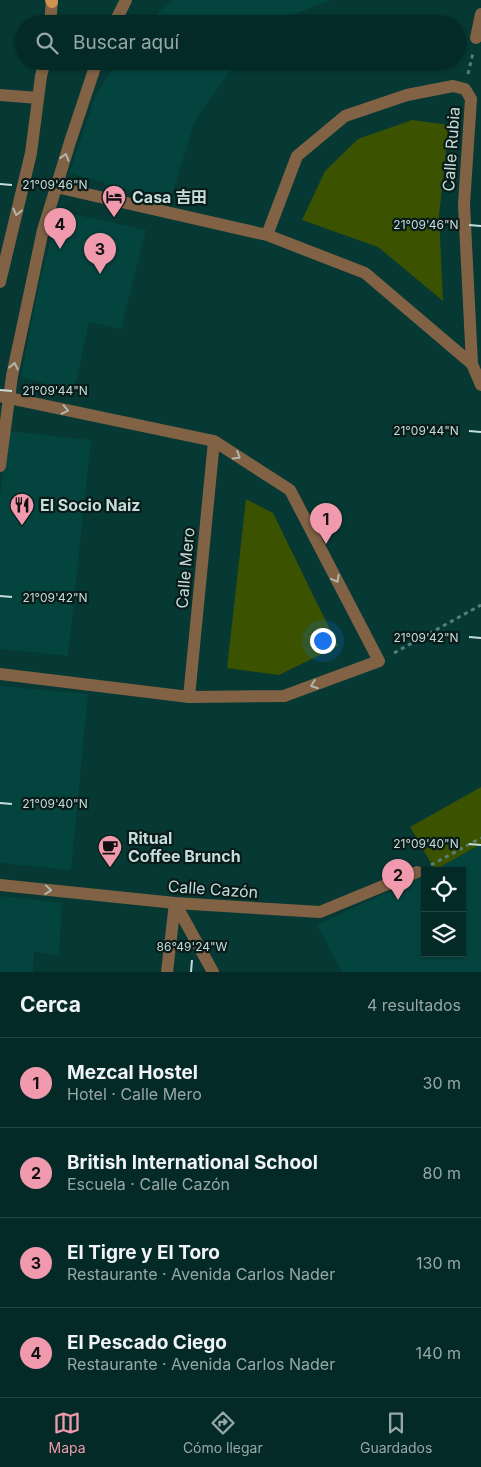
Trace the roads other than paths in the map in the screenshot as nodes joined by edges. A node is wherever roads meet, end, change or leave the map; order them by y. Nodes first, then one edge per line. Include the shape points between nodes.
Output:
1 (51, 0) edge
2 (126, 0) edge
3 (481, 14) edge
4 (50, 15) edge
5 (118, 15) edge
6 (476, 38) road end
7 (43, 70) edge
8 (94, 70) edge
9 (0, 95) edge
10 (38, 98) junction
11 (56, 187) junction
12 (267, 235) junction
13 (0, 282) edge
14 (472, 364) junction
15 (481, 385) edge
16 (4, 397) edge
17 (214, 441) junction
18 (0, 466) edge
19 (0, 674) edge
20 (189, 697) junction
21 (417, 872) road end
22 (0, 885) edge
23 (175, 903) junction
24 (167, 972) edge
25 (213, 972) edge

1 - 4 street
2 - 5 street
3 - 6 street
7 - 10 street
11 -> 8 street
9 - 10 street
10 -> 13 street via 32,153
11 - 12 street, Calle Rubia
16 -> 11 street via 12,376 43,230
12 - 14 street, Calle Rubia via 365,273
12 - 14 street, Calle Rubia via 297,156 345,116 406,95 453,86 465,89 471,99 464,204
14 - 15 street, Calle Rubia
16 -> 17 street
16 - 18 street
17 - 20 street, Calle Mero
17 -> 20 street via 290,490 379,661 284,696
19 - 20 street
21 - 23 street, Calle Cazón via 320,912
22 -> 23 street, Calle Cazón
23 - 24 street
23 - 25 street

